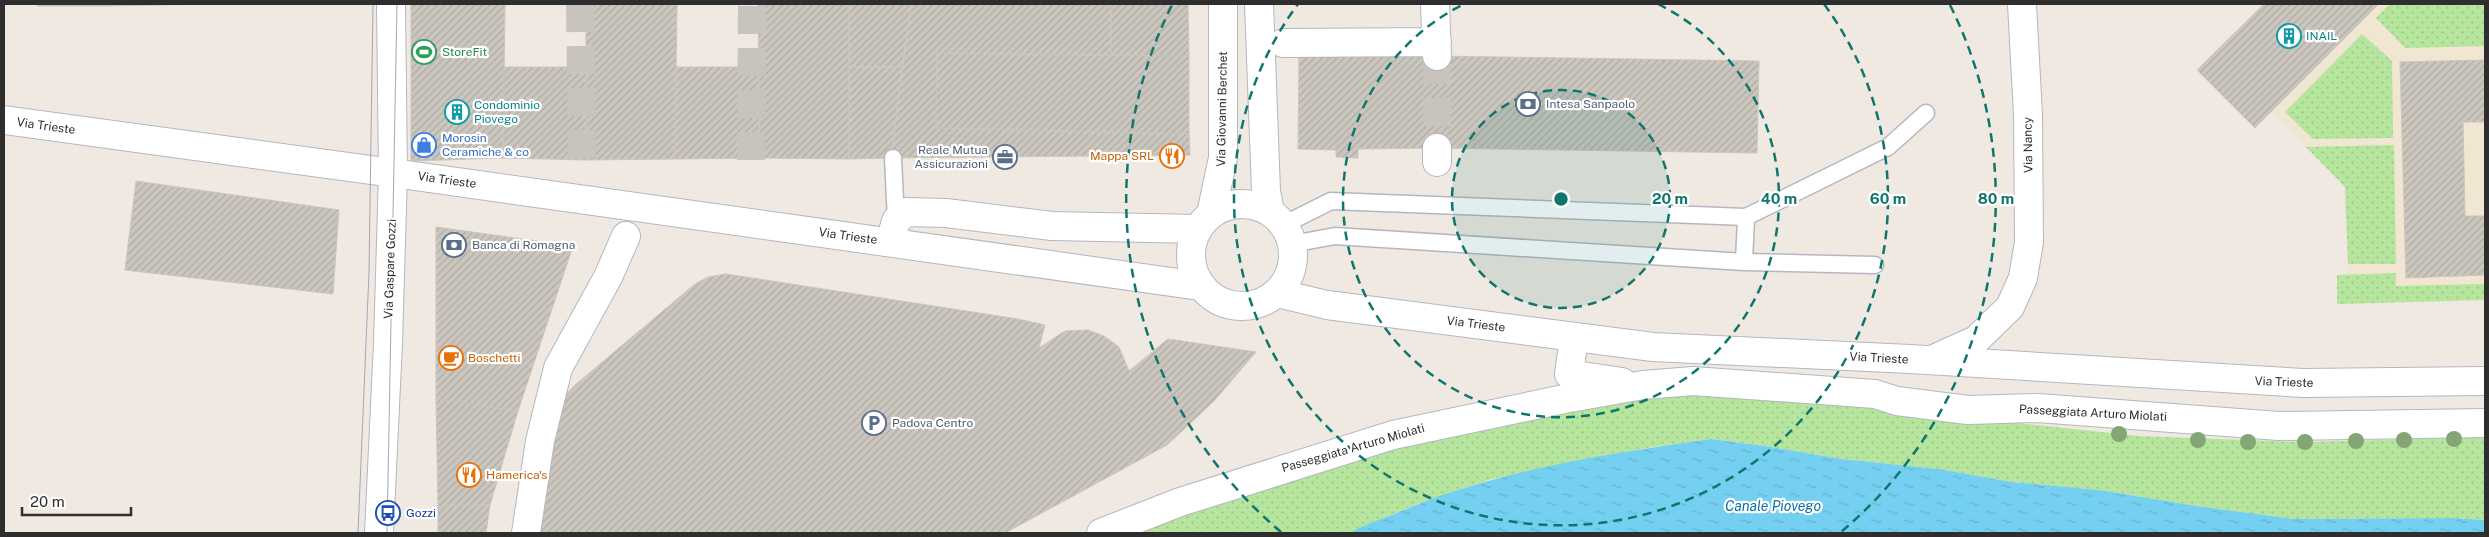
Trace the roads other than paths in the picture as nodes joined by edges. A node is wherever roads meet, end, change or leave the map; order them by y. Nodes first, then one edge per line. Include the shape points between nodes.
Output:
1 (391, 4) edge
2 (1223, 4) edge
3 (1259, 4) edge
4 (1435, 4) edge
5 (2022, 4) edge
6 (1283, 43) dead end
7 (1926, 112) dead end
8 (4, 120) edge
9 (893, 158) dead end
10 (393, 173) junction
11 (1746, 217) junction
12 (1205, 222) junction
13 (1282, 227) junction
14 (893, 231) junction
15 (626, 236) dead end
16 (1744, 262) junction
17 (1875, 265) dead end
18 (1200, 286) junction
19 (1277, 293) junction
20 (1574, 336) junction
21 (1931, 360) junction
22 (2485, 381) edge
23 (1643, 385) junction
24 (2485, 423) edge
25 (379, 533) edge
26 (526, 533) edge
27 (1101, 533) edge

1 - 10 street, Via Gaspare Gozzi
2 - 12 street, Via Giovanni Berchet via 1223,158 1218,189
3 - 13 street via 1266,191
4 - 6 street via 1437,49
5 - 21 street, Via Nancy via 2028,114 2029,242 2023,278 2010,307 1976,340
7 - 11 lane via 1888,147
8 - 10 street, Via Trieste
9 - 14 lane
10 - 14 street, Via Trieste
10 - 25 street, Via Gaspare Gozzi
11 - 13 lane via 1332,201
11 - 16 lane
12 - 13 street via 1230,206 1240,204 1251,205
12 - 14 street via 1052,226 946,213 906,212
12 - 18 street via 1191,252
13 - 16 lane via 1335,236
13 - 19 street, Via Trieste via 1291,270
14 - 18 street, Via Trieste
15 - 26 street via 608,277 558,368 540,441
16 - 17 lane
18 - 19 street, Via Trieste via 1223,303 1237,306 1252,306
19 - 20 street, Via Trieste via 1327,305
20 - 21 street, Via Trieste via 1653,347
20 - 23 street, Passeggiata Arturo Miolati via 1569,374
21 - 22 street, Via Trieste via 2303,383
23 - 24 street, Passeggiata Arturo Miolati via 1693,381 1875,394 1897,401 1968,410 2038,408 2279,426
23 - 27 street, Passeggiata Arturo Miolati via 1393,435 1180,502

